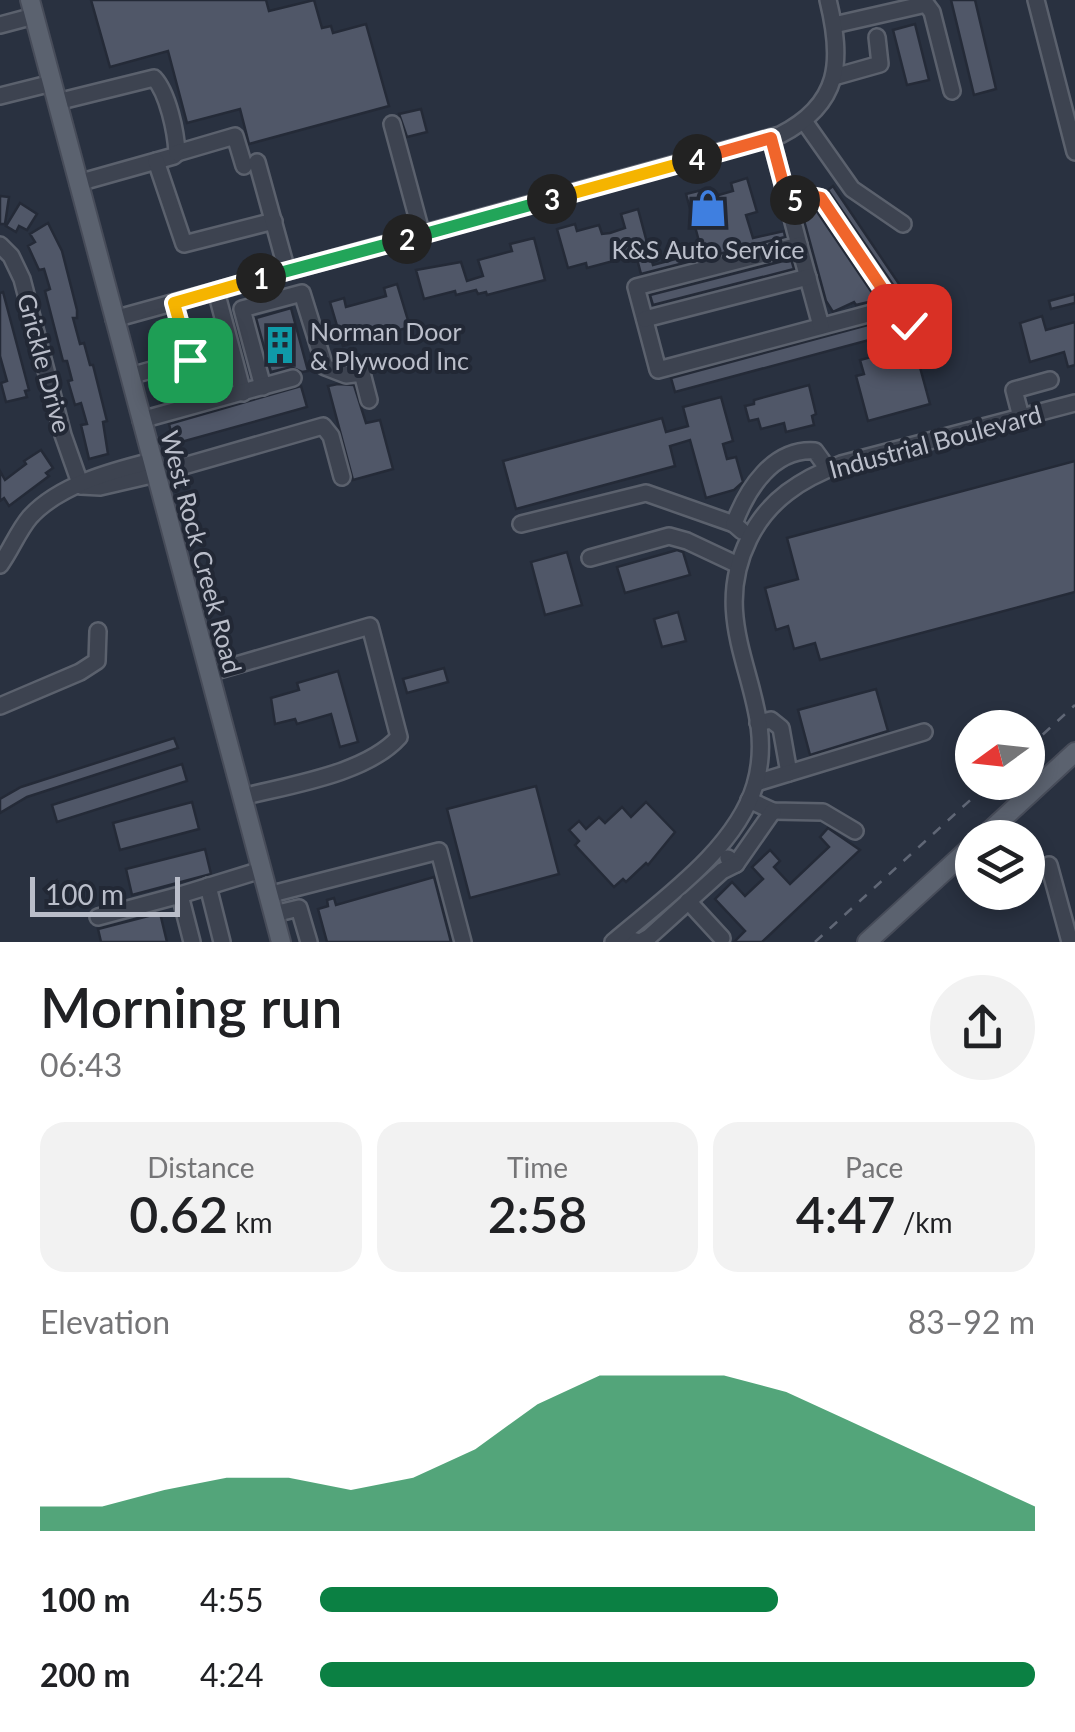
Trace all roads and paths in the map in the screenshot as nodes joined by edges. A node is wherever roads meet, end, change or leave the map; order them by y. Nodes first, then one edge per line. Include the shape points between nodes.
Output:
1 (828, 0) edge
2 (1036, 0) edge
3 (32, 8) edge
4 (0, 25) edge
5 (834, 25) junction
6 (878, 37) dead end
7 (834, 77) junction
8 (52, 83) junction
9 (952, 92) dead end
10 (0, 96) edge
11 (57, 102) junction
12 (804, 121) junction
13 (392, 124) dead end
14 (771, 138) junction
15 (1075, 152) edge
16 (177, 153) junction
17 (156, 160) junction
18 (78, 183) junction
19 (788, 202) junction
20 (274, 221) junction
21 (903, 224) dead end
22 (422, 234) junction
23 (0, 245) edge
24 (799, 245) junction
25 (291, 270) junction
26 (808, 277) junction
27 (235, 286) junction
28 (216, 290) junction
29 (302, 292) junction
30 (174, 303) junction
31 (893, 304) junction
32 (242, 309) junction
33 (114, 319) junction
34 (645, 319) junction
35 (822, 326) junction
36 (909, 326) dead end
37 (130, 376) junction
38 (293, 378) dead end
39 (1050, 380) dead end
40 (262, 387) junction
41 (243, 393) junction
42 (370, 400) dead end
43 (1075, 403) edge
44 (1021, 417) junction
45 (141, 420) junction
46 (154, 467) junction
47 (828, 469) junction
48 (342, 477) dead end
49 (81, 486) junction
50 (521, 524) dead end
51 (734, 524) junction
52 (750, 537) junction
53 (6, 541) edge
54 (590, 558) dead end
55 (738, 564) junction
56 (0, 565) edge
57 (98, 631) dead end
58 (209, 672) junction
59 (0, 706) edge
60 (758, 722) junction
61 (924, 732) dead end
62 (1075, 752) edge
63 (789, 773) junction
64 (756, 783) junction
65 (242, 797) junction
66 (750, 800) junction
67 (773, 812) junction
68 (1001, 820) edge
69 (855, 831) dead end
70 (718, 849) junction
71 (955, 862) edge
72 (736, 864) junction
73 (1048, 865) dead end
74 (262, 870) junction
75 (208, 886) junction
76 (268, 894) junction
77 (668, 894) junction
78 (180, 895) junction
79 (684, 905) junction
80 (274, 914) junction
81 (98, 917) dead end
82 (722, 938) dead end
83 (617, 939) edge
84 (192, 942) edge
85 (222, 942) edge
86 (281, 942) edge
87 (309, 942) edge
88 (463, 942) edge
89 (868, 942) edge
90 (1070, 942) edge

1 - 5 street
2 - 15 street
3 - 4 street
3 - 8 main road, West Rock Creek Road
5 - 7 street
5 - 9 street via 926,4
6 - 7 street via 880,64
7 - 12 street
8 - 10 street
8 - 11 main road, West Rock Creek Road
11 - 16 street via 154,78
11 - 18 main road, West Rock Creek Road
12 - 14 street
12 - 21 street via 852,190
13 - 22 street
14 - 19 street
14 - 22 street
16 - 17 street
16 - 20 street via 235,136
17 - 18 street
17 - 20 street via 184,244
18 - 33 main road, West Rock Creek Road
19 - 24 street
19 - 31 street via 821,198
20 - 25 street
22 - 25 street
23 - 49 street, Grickle Drive via 22,279
24 - 26 street
24 - 34 street via 636,288
25 - 27 street
25 - 29 street
26 - 34 street
26 - 35 street
27 - 28 street
27 - 32 street
28 - 30 street
28 - 41 street
29 - 32 street
29 - 42 street via 325,367 362,373
30 - 33 street
30 - 37 street via 190,360
31 - 35 street
31 - 36 street
32 - 40 street
33 - 37 main road, West Rock Creek Road
34 - 35 street via 658,370
37 - 45 main road, West Rock Creek Road
38 - 40 street
39 - 44 street via 1014,390
40 - 41 street
41 - 45 street
43 - 44 street, Industrial Boulevard
44 - 47 street, Industrial Boulevard
45 - 46 main road, West Rock Creek Road
46 - 48 street via 323,426
46 - 49 street via 96,476
46 - 58 main road, West Rock Creek Road
47 - 51 street via 815,451 776,461
47 - 52 street, Industrial Boulevard via 783,495
49 - 53 street via 42,506
50 - 51 street via 646,493
51 - 52 street
52 - 55 street, Industrial Boulevard
53 - 56 street
54 - 55 street via 669,536
55 - 60 street, Industrial Boulevard via 732,614
57 - 59 street via 97,661
58 - 65 main road, West Rock Creek Road
58 - 65 street via 370,626 390,698 398,737 378,755
60 - 63 street via 771,720 781,728
60 - 64 street, Industrial Boulevard
61 - 63 street
62 - 68 main road
63 - 64 street
64 - 66 street, Industrial Boulevard
65 - 74 main road, West Rock Creek Road
66 - 67 street
66 - 70 street, Industrial Boulevard
67 - 69 street via 822,812
67 - 72 street
70 - 72 street
70 - 77 street, Industrial Boulevard
71 - 89 main road
72 - 79 street
73 - 90 street
74 - 75 street
74 - 76 main road, West Rock Creek Road
75 - 78 street
75 - 85 street
76 - 80 main road, West Rock Creek Road
76 - 88 street via 439,851
77 - 79 street
77 - 83 street, Industrial Boulevard
78 - 81 street
78 - 84 street
79 - 82 street
79 - 83 street via 640,942
80 - 86 main road, West Rock Creek Road
80 - 87 street via 299,908

